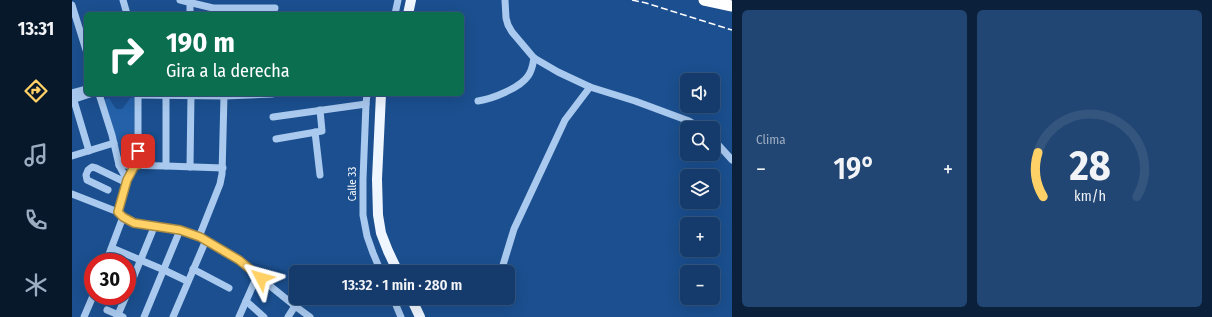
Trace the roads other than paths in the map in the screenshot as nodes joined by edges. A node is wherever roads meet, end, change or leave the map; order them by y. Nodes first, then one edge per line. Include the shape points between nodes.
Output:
1 (123, 0) edge
2 (180, 0) edge
3 (398, 0) edge
4 (411, 0) edge
5 (505, 0) edge
6 (704, 0) edge
7 (190, 1) edge
8 (72, 5) edge
9 (732, 6) edge
10 (275, 8) dead end
11 (213, 11) edge
12 (126, 12) edge
13 (190, 12) edge
14 (395, 12) edge
15 (408, 12) edge
16 (74, 17) edge
17 (84, 44) edge
18 (534, 58) junction
19 (590, 87) junction
20 (84, 90) edge
21 (84, 95) edge
22 (72, 96) edge
23 (100, 96) edge
24 (138, 96) edge
25 (166, 96) edge
26 (191, 96) edge
27 (224, 96) edge
28 (367, 96) edge
29 (381, 96) edge
30 (478, 101) dead end
31 (366, 104) junction
32 (320, 110) junction
33 (273, 117) dead end
34 (689, 121) edge
35 (315, 132) junction
36 (276, 139) dead end
37 (114, 143) junction
38 (720, 147) edge
39 (90, 151) junction
40 (72, 156) edge
41 (732, 160) edge
42 (118, 165) junction
43 (137, 165) junction
44 (166, 166) junction
45 (190, 167) junction
46 (223, 168) junction
47 (320, 175) dead end
48 (127, 181) junction
49 (108, 190) dead end
50 (72, 194) edge
51 (121, 215) junction
52 (155, 225) junction
53 (180, 230) junction
54 (203, 238) junction
55 (112, 248) junction
56 (110, 253) edge
57 (141, 260) junction
58 (378, 265) edge
59 (395, 265) edge
60 (503, 265) dead end
61 (193, 269) junction
62 (164, 270) junction
63 (136, 272) edge
64 (187, 282) junction
65 (254, 283) dead end
66 (229, 288) dead end
67 (246, 301) junction
68 (89, 305) edge
69 (123, 305) edge
70 (396, 305) edge
71 (414, 305) edge
72 (295, 306) junction
73 (107, 310) dead end
74 (120, 316) edge
75 (84, 317) edge
76 (144, 317) edge
77 (173, 317) edge
78 (239, 317) edge
79 (264, 317) edge
80 (288, 317) edge
81 (309, 317) edge
82 (401, 317) edge
83 (420, 317) edge

1 - 12 street
2 - 7 street
3 - 14 street
4 - 15 main road
5 - 18 street via 508,25
6 - 9 highway
7 - 11 street
7 - 13 street
8 - 16 street
10 - 11 street
16 - 17 street
18 - 19 street
18 - 30 street via 529,75 520,83 500,95
19 - 34 street
19 - 60 street via 565,120 514,229
20 - 22 street
21 - 22 street
22 - 39 street
23 - 37 street
24 - 43 street
25 - 44 street
26 - 45 street
27 - 46 street
28 - 31 street, Calle 33
29 - 59 main road via 378,215 381,233
31 - 32 street
31 - 58 street, Calle 33 via 363,215 367,236
32 - 33 street
32 - 35 street via 322,131
35 - 36 street
35 - 47 street
37 - 39 street
37 - 42 street
38 - 41 street
39 - 40 street
42 - 43 street
42 - 48 street
43 - 44 street
43 - 48 street
44 - 45 street
45 - 46 street
46 - 54 street
48 - 49 street via 96,168 88,170 87,180
48 - 51 street
50 - 51 street
51 - 52 street via 134,223
51 - 55 street
52 - 53 street
52 - 57 street
53 - 54 street
53 - 62 street
54 - 61 street
54 - 72 street via 239,260
55 - 56 street
55 - 57 street
57 - 62 street
57 - 63 street
61 - 64 street
61 - 66 street
62 - 64 street
62 - 76 street
64 - 77 street
65 - 67 street
67 - 78 street
67 - 79 street
68 - 75 street
69 - 74 street
70 - 82 street
71 - 83 main road
72 - 80 street
72 - 81 street
73 - 74 street

